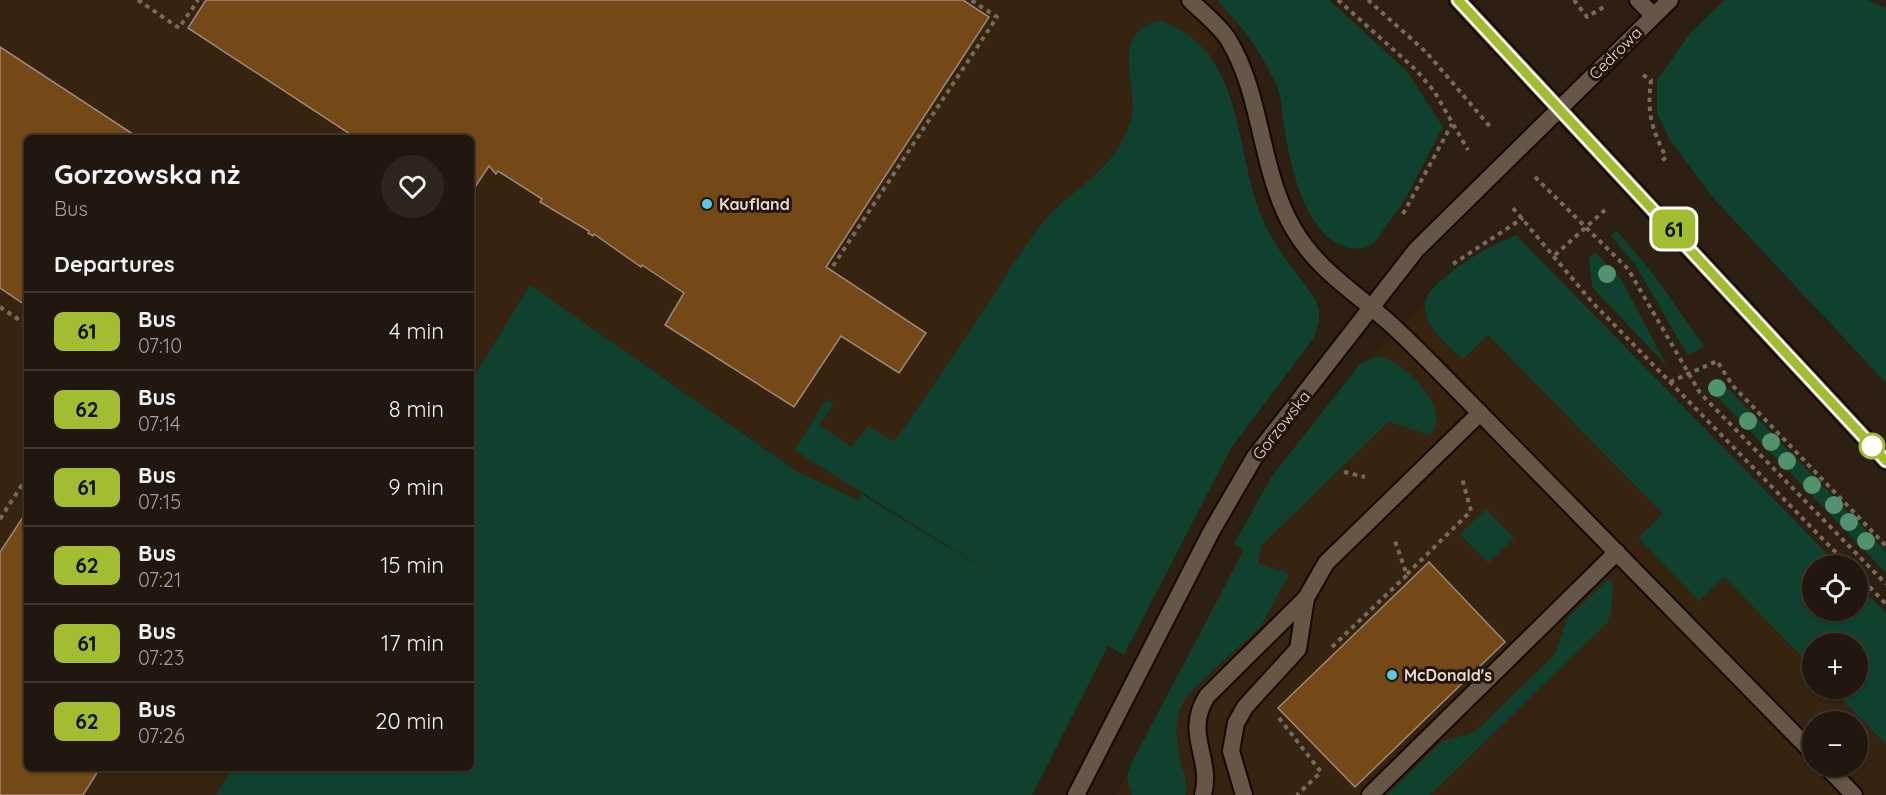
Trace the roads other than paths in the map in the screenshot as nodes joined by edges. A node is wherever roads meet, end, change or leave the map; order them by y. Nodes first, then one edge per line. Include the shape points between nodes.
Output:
1 (1190, 0) edge
2 (1458, 0) edge
3 (1638, 0) edge
4 (1670, 0) edge
5 (1653, 15) junction
6 (1561, 108) junction
7 (1370, 306) junction
8 (1480, 413) junction
9 (1886, 461) edge
10 (1617, 552) junction
11 (1305, 598) junction
12 (1802, 742) edge
13 (1837, 777) edge
14 (1077, 795) edge
15 (1203, 795) edge
16 (1244, 795) edge
17 (1370, 795) edge
18 (1854, 795) edge

1 - 7 street via 1227,37 1246,76 1260,139 1292,227 1330,276
2 - 6 street
3 - 5 street
4 - 5 street, Cedrowa
5 - 6 street, Cedrowa
6 - 7 street, Gorzowska via 1416,250
6 - 9 street
7 - 8 street
7 - 14 street, Gorzowska via 1254,458 1211,532
8 - 10 street
8 - 11 street via 1326,563
10 - 12 street
10 - 17 street
11 - 15 street via 1207,696 1200,708 1196,733 1205,775
11 - 16 street via 1298,649 1245,707 1236,723 1231,751
13 - 18 street

